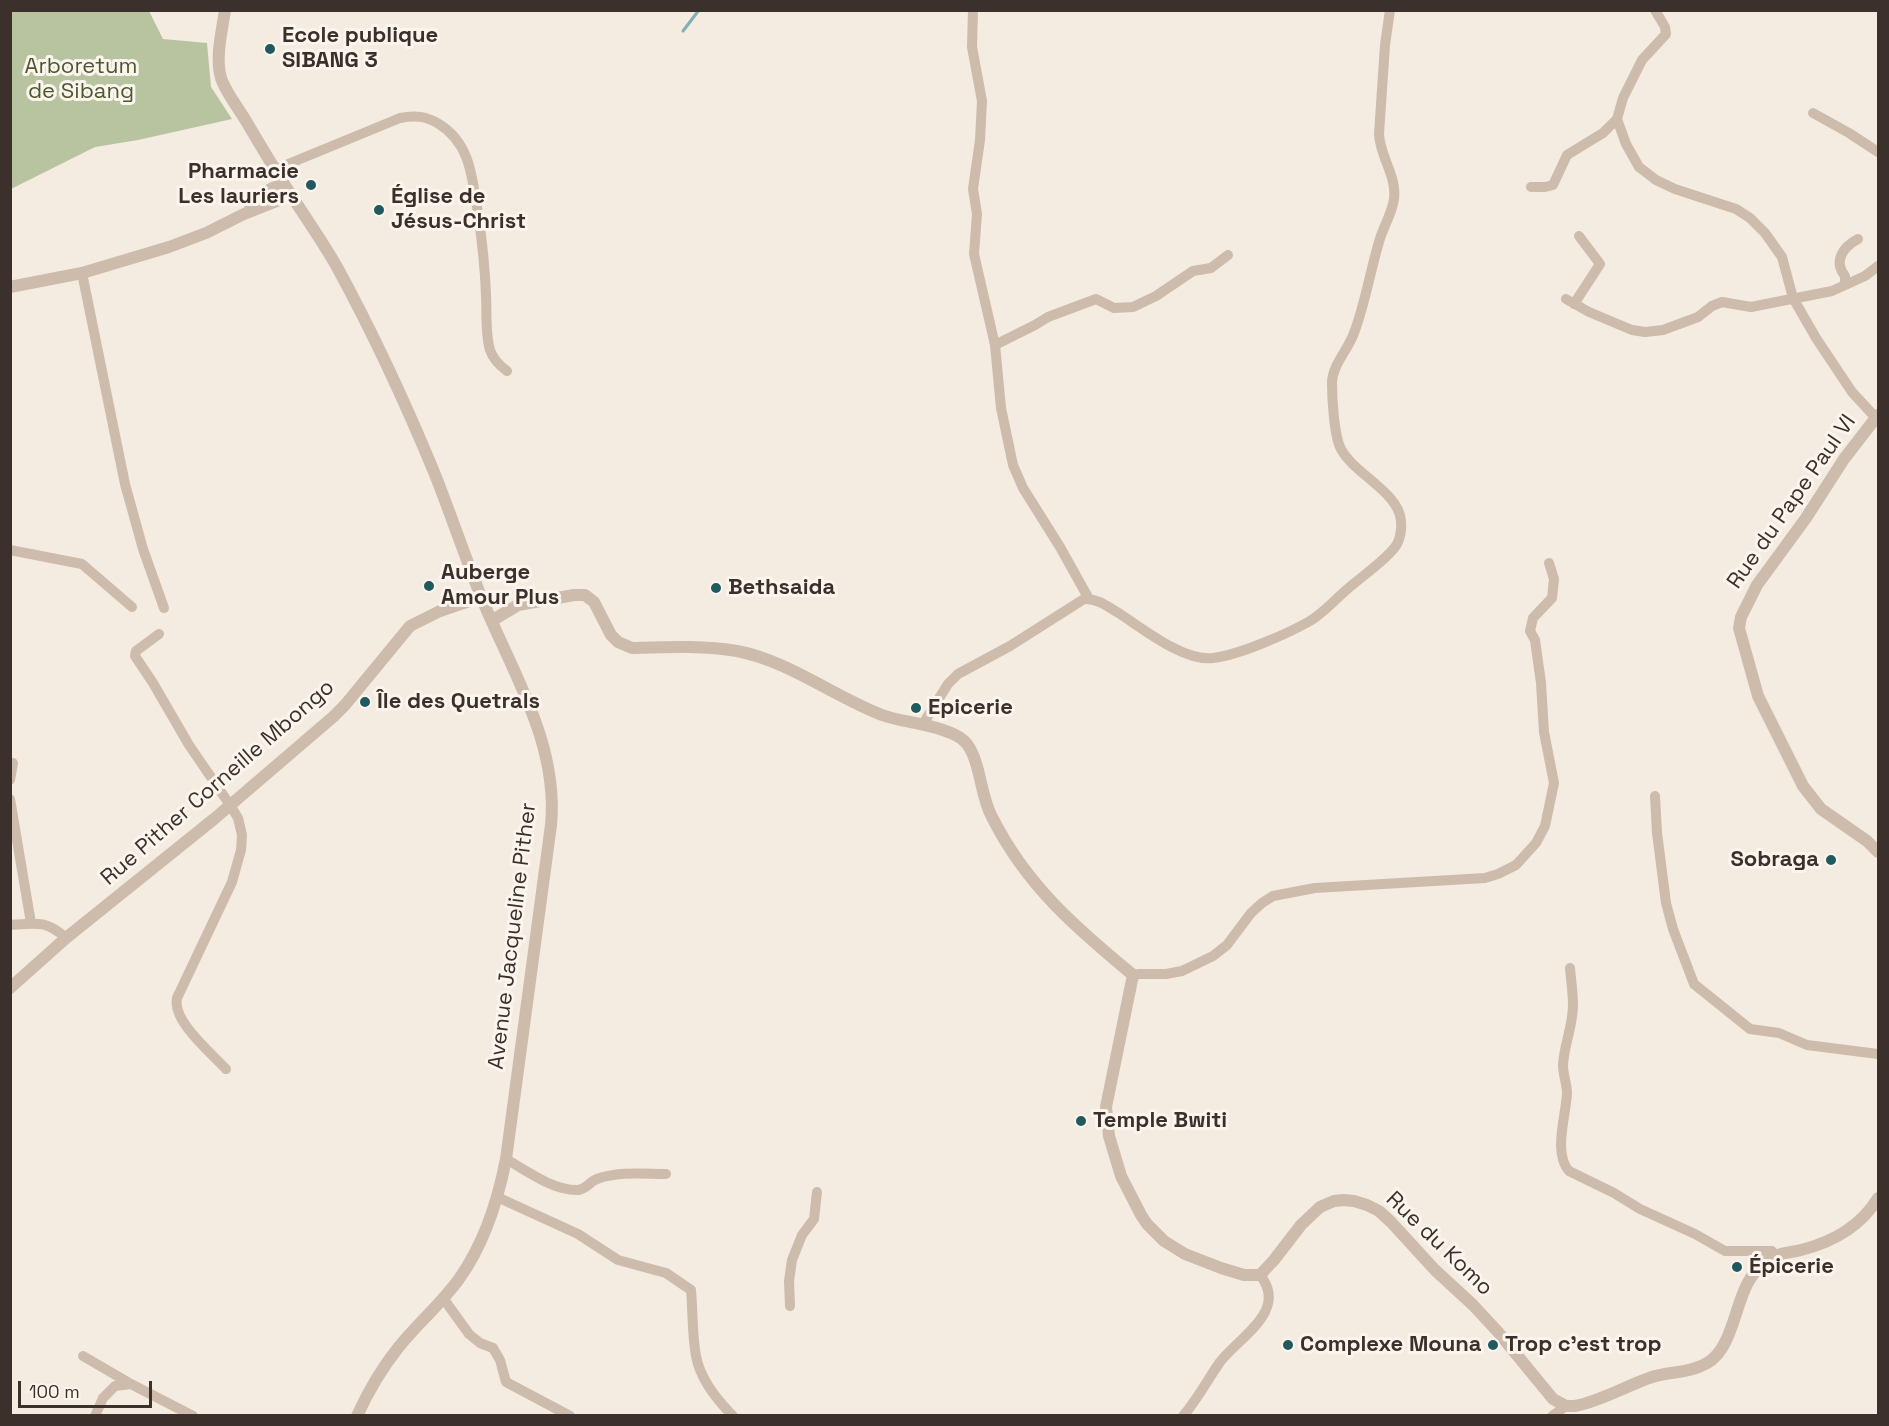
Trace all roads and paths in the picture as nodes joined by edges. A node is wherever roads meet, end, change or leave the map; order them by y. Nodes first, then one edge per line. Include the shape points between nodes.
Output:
1 (225, 10) edge
2 (973, 10) edge
3 (1390, 10) edge
4 (1655, 10) edge
5 (1813, 113) dead end
6 (1617, 119) junction
7 (1878, 152) edge
8 (267, 155) junction
9 (276, 169) junction
10 (286, 187) junction
11 (1531, 187) dead end
12 (263, 202) junction
13 (305, 215) junction
14 (1579, 236) dead end
15 (1858, 239) dead end
16 (1228, 255) dead end
17 (1878, 266) edge
18 (82, 273) junction
19 (1845, 285) junction
20 (10, 287) edge
21 (1793, 298) junction
22 (995, 345) junction
23 (507, 371) dead end
24 (1877, 417) edge
25 (10, 550) edge
26 (1549, 563) dead end
27 (481, 597) junction
28 (1089, 599) junction
29 (132, 607) dead end
30 (164, 608) dead end
31 (493, 620) junction
32 (159, 634) dead end
33 (923, 724) junction
34 (13, 763) dead end
35 (10, 780) edge
36 (1655, 796) dead end
37 (10, 799) edge
38 (231, 805) junction
39 (1878, 852) edge
40 (31, 924) junction
41 (10, 925) edge
42 (66, 938) junction
43 (1570, 968) dead end
44 (1133, 975) junction
45 (10, 988) edge
46 (1878, 1054) edge
47 (226, 1069) dead end
48 (506, 1159) junction
49 (666, 1174) dead end
50 (817, 1192) dead end
51 (497, 1197) junction
52 (1878, 1198) edge
53 (1775, 1256) junction
54 (1260, 1275) junction
55 (443, 1298) junction
56 (790, 1306) dead end
57 (83, 1356) dead end
58 (131, 1384) junction
59 (1566, 1406) junction
60 (95, 1416) edge
61 (193, 1416) edge
62 (357, 1416) edge
63 (570, 1416) edge
64 (733, 1416) edge
65 (1183, 1416) edge
66 (1552, 1416) edge

1 - 8 street, Avenue Jacqueline Pither via 221,78
2 - 22 street via 972,47 982,101 973,189 977,214 974,254
3 - 28 street via 1379,134 1394,199 1357,325 1332,380 1338,442 1348,458 1398,508 1401,521 1397,545 1312,620 1230,655 1213,658 1183,652
4 - 6 street via 1666,34 1642,60
5 - 7 street
6 - 11 street via 1603,133 1567,155 1553,185
6 - 21 street via 1639,167 1656,180 1736,209 1765,233 1782,257
8 - 9 street, Avenue Jacqueline Pither
8 - 12 street via 269,179
9 - 10 street, Avenue Jacqueline Pither
9 - 23 street via 400,118 425,116 455,136 472,173 484,265 489,349
10 - 12 street via 272,187
10 - 13 street, Avenue Jacqueline Pither
12 - 13 street via 290,205
12 - 18 street via 183,242
13 - 27 street, Avenue Jacqueline Pither via 341,274 399,392
14 - 21 street via 1600,264 1570,301 1632,330 1645,332 1679,325 1722,302 1751,307
15 - 19 street via 1842,252 1840,264
16 - 22 street via 1212,268 1193,271 1133,307 1114,308 1096,299 1048,317
17 - 19 street
18 - 20 street
18 - 30 street via 125,484
19 - 21 street
21 - 24 street via 1852,392
22 - 28 street via 1001,408 1013,465
24 - 39 street, Rue du Pape Paul VI via 1757,585 1740,617 1739,628 1758,696 1803,786 1821,808
25 - 29 street via 82,564
26 - 44 street via 1554,579 1552,598 1533,618 1530,631 1535,640 1544,732 1554,783 1545,826 1518,863 1485,878 1315,888 1273,896 1251,913 1220,952 1173,973
27 - 31 street, Avenue Jacqueline Pither
27 - 38 street, Rue Pither Corneille Mbongo via 410,626 343,708
28 - 33 street via 958,674
31 - 33 street via 518,605 585,595 594,602 611,635 624,646 716,648 751,654 882,715
31 - 48 street, Avenue Jacqueline Pither via 544,747 553,809
32 - 38 street via 135,651 135,656
33 - 44 street via 966,742 974,756 991,816 1023,868 1061,913
34 - 35 street
36 - 46 street via 1666,903 1694,984 1750,1029 1779,1033 1807,1045
37 - 40 street
38 - 42 street, Rue Pither Corneille Mbongo
38 - 47 street via 242,835 241,850 232,882 176,1004 187,1027
40 - 41 street
40 - 42 street via 52,926
42 - 45 street, Rue Pither Corneille Mbongo
43 - 53 street via 1573,1005 1563,1065 1567,1092 1561,1144 1566,1168 1725,1251 1772,1251
44 - 54 street via 1107,1107 1109,1136 1121,1176 1147,1224 1164,1240 1185,1254 1221,1268
48 - 49 street via 542,1179 576,1190 597,1179
48 - 51 street, Avenue Jacqueline Pither
50 - 56 street via 814,1219 802,1235 792,1260
51 - 55 street, Avenue Jacqueline Pither via 472,1258
51 - 64 street via 578,1233 618,1260 666,1273 687,1286 691,1290 696,1356 702,1373
52 - 53 street via 1848,1231 1826,1242
53 - 59 street via 1758,1267 1726,1340 1706,1363 1688,1371 1651,1377 1581,1405
54 - 59 street, Rue du Komo via 1320,1207 1343,1200 1367,1204 1391,1222 1473,1305 1553,1399
54 - 65 street via 1269,1296 1265,1311 1220,1362
55 - 62 street, Avenue Jacqueline Pither via 378,1375
55 - 63 street via 469,1334 493,1348 506,1382
57 - 58 street
58 - 60 street via 115,1386 103,1398
58 - 61 street
59 - 66 street

